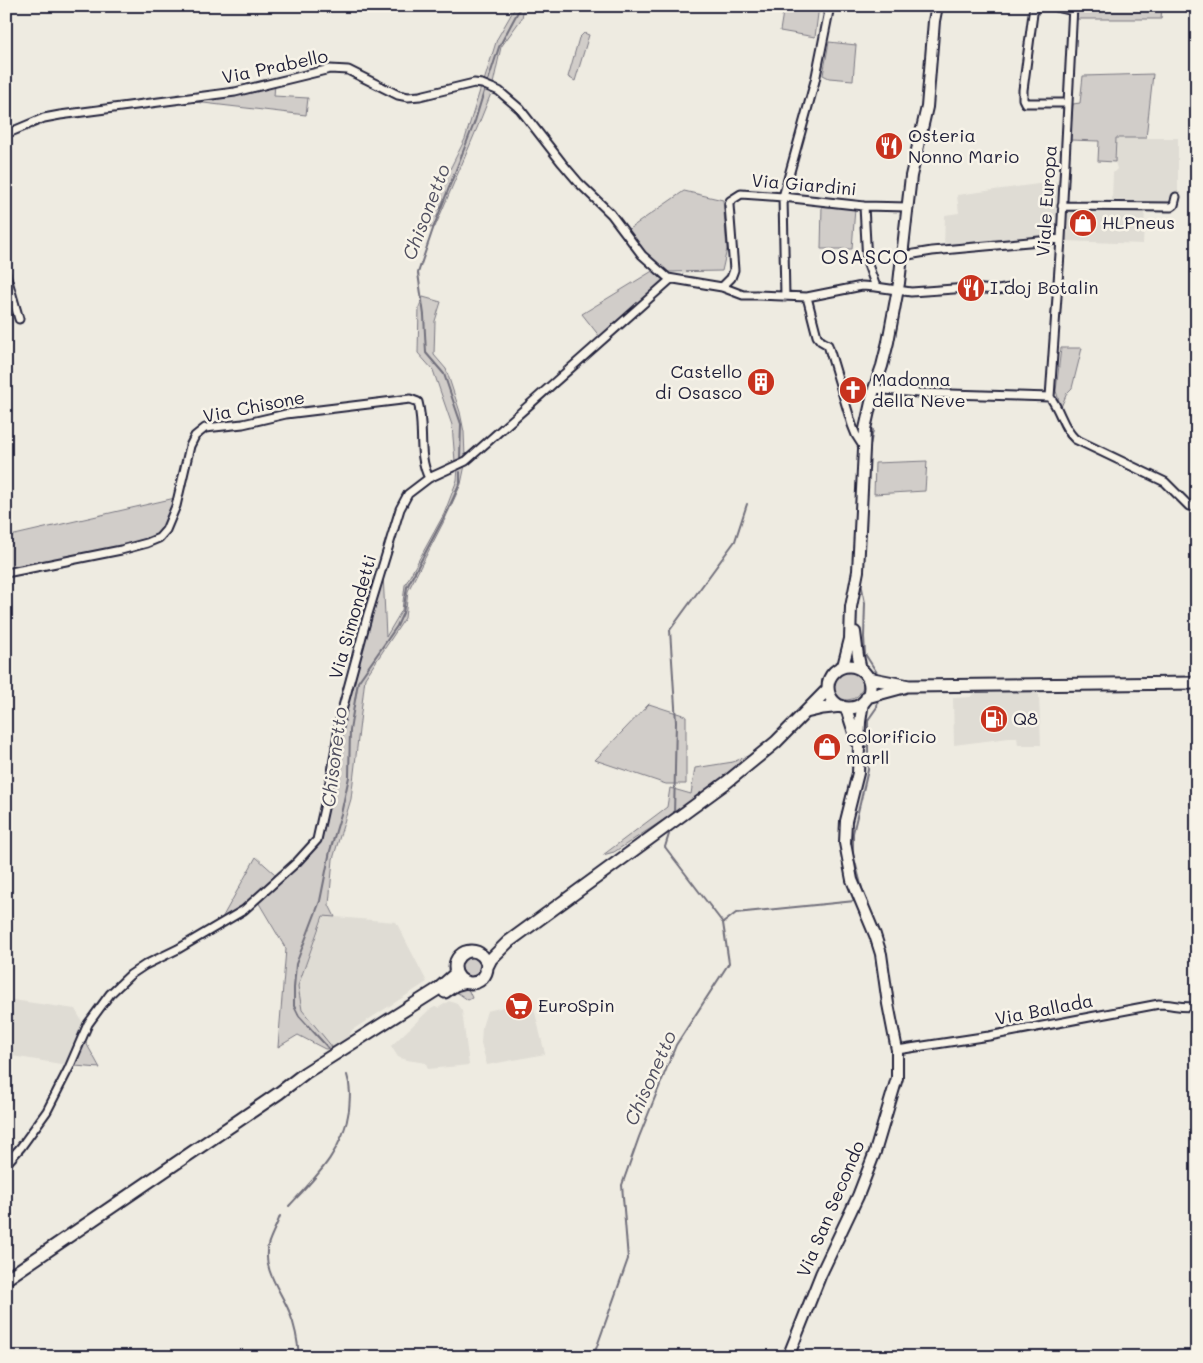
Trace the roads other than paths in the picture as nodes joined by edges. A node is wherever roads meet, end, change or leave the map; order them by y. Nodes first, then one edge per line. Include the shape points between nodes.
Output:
1 (830, 6) edge
2 (937, 6) edge
3 (1034, 6) edge
4 (1052, 6) edge
5 (1073, 9) edge
6 (1068, 103) junction
7 (6, 134) edge
8 (783, 197) junction
9 (1176, 197) dead end
10 (864, 206) junction
11 (1062, 206) junction
12 (908, 207) junction
13 (1061, 239) junction
14 (902, 256) junction
15 (6, 274) edge
16 (671, 279) junction
17 (722, 287) junction
18 (876, 287) junction
19 (1010, 288) dead end
20 (898, 291) junction
21 (785, 297) junction
22 (807, 297) junction
23 (19, 319) dead end
24 (874, 389) junction
25 (1050, 397) junction
26 (863, 446) junction
27 (429, 478) junction
28 (1197, 507) edge
29 (6, 573) edge
30 (855, 592) junction
31 (843, 666) junction
32 (865, 674) junction
33 (1197, 683) edge
34 (909, 686) junction
35 (828, 689) junction
36 (865, 699) junction
37 (844, 707) junction
38 (805, 712) junction
39 (860, 752) junction
40 (508, 942) junction
41 (471, 952) junction
42 (486, 969) junction
43 (456, 973) junction
44 (466, 982) junction
45 (1197, 1006) edge
46 (897, 1050) junction
47 (285, 1088) junction
48 (6, 1164) edge
49 (6, 1279) edge
50 (788, 1357) edge

1 - 8 street via 816,81
2 - 12 street via 928,107 911,176
3 - 6 street via 1023,98 1025,103
4 - 5 street
5 - 6 street, Viale Europa
6 - 11 street, Viale Europa
7 - 16 street, Via Prabello via 44,118 235,92 330,69 348,70 408,97 482,84 500,91 520,109 579,183 611,214 642,255
8 - 10 street, Via Giardini
8 - 17 street, Via Giardini via 741,194 730,200 734,270
8 - 21 street
9 - 11 street via 1171,207
10 - 12 street, Via Giardini
10 - 18 street via 867,262
11 - 13 street, Viale Europa
12 - 14 street
13 - 14 street
13 - 25 street, Viale Europa
14 - 20 street
15 - 23 street
16 - 17 street
16 - 27 street, Via Simondetti via 466,461
17 - 21 street via 743,294
18 - 20 street
18 - 22 street via 862,286
19 - 20 street
20 - 24 street
21 - 22 street
22 - 26 street via 817,336 828,344 852,425
24 - 25 street
24 - 26 street
25 - 28 street via 1075,439 1165,482 1189,506
26 - 30 street via 861,534
27 - 29 street, Via Chisone via 424,468 421,412 418,402 410,399 205,428 195,436 190,446 176,506 159,538 121,550
27 - 48 street, Via Simondetti via 408,494 400,509 340,714 332,772 317,840 244,910 145,965 110,994 88,1024 47,1111
30 - 31 street via 850,639
30 - 32 street via 856,641
31 - 32 main road
31 - 35 main road via 833,673
32 - 34 main road
32 - 36 main road via 869,691
33 - 34 main road
34 - 36 main road
35 - 37 main road via 832,700
35 - 38 main road
36 - 37 main road via 852,707
36 - 39 street, Via San Secondo via 860,722
37 - 38 main road
37 - 39 street
38 - 40 main road via 776,742 728,782
39 - 46 street, Via San Secondo via 846,821 845,843 852,880 882,954
40 - 41 main road via 488,950
40 - 42 main road
41 - 42 main road via 481,955
41 - 43 main road via 458,958
42 - 44 main road via 480,980
43 - 44 main road
43 - 47 main road via 438,989
44 - 47 main road via 455,984
45 - 46 street, Via Ballada via 1186,1008 1158,1004
46 - 50 street, Via San Secondo via 897,1078 874,1152
47 - 49 main road

